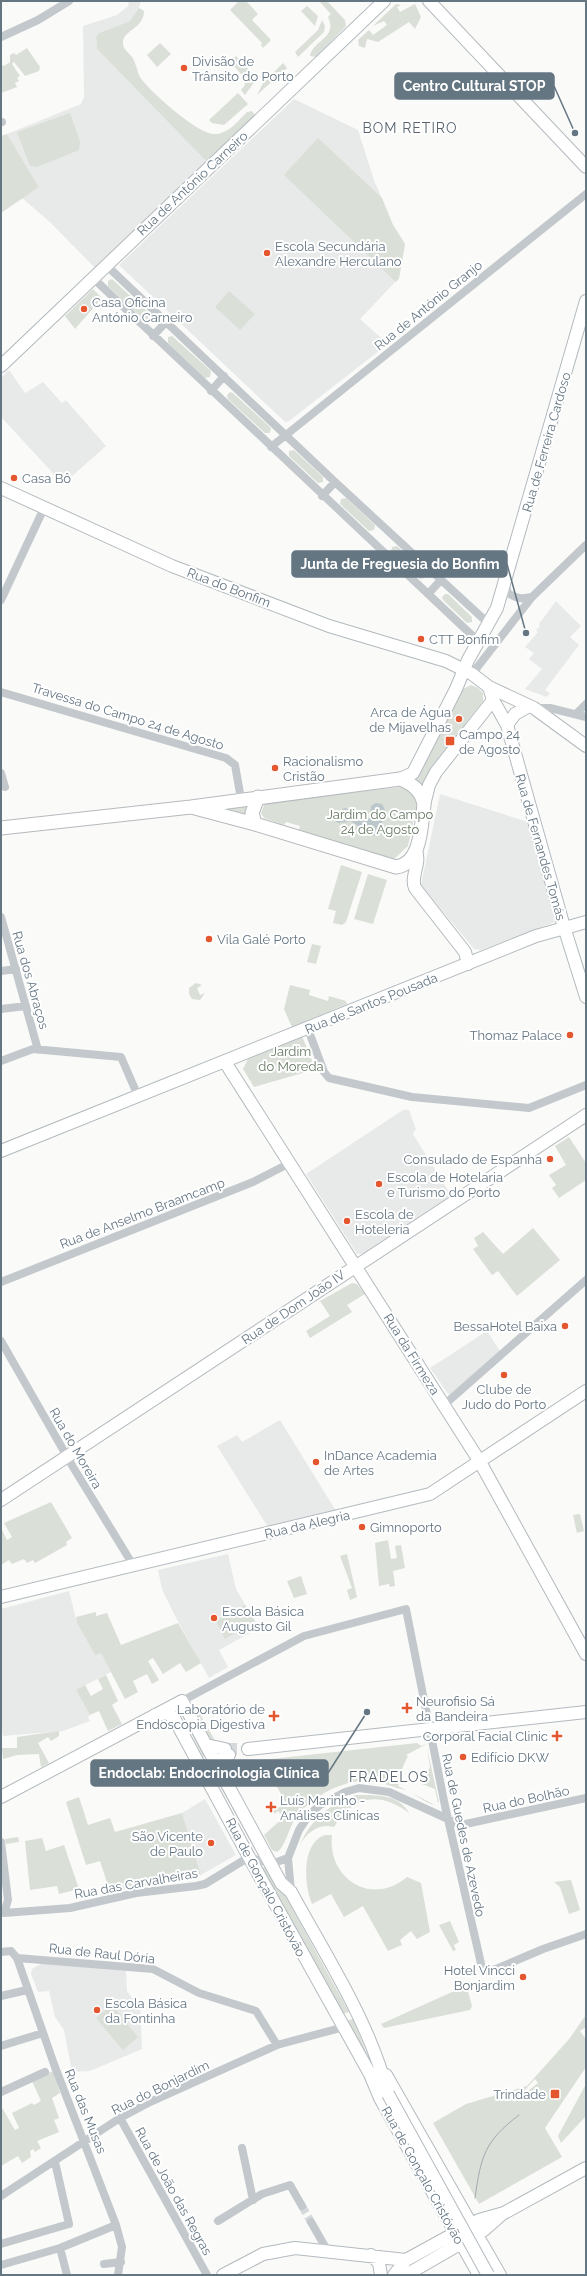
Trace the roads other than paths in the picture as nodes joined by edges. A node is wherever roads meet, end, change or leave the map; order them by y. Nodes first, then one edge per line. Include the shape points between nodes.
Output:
1 (69, 1) edge
2 (384, 1) edge
3 (429, 1) edge
4 (1, 37) edge
5 (586, 167) edge
6 (586, 194) edge
7 (106, 265) junction
8 (93, 278) junction
9 (586, 301) edge
10 (166, 322) junction
11 (152, 336) junction
12 (1, 366) edge
13 (224, 376) junction
14 (210, 391) junction
15 (286, 435) junction
16 (271, 447) junction
17 (335, 482) junction
18 (1, 488) edge
19 (322, 496) junction
20 (44, 508) junction
21 (586, 545) edge
22 (441, 580) junction
23 (505, 582) junction
24 (428, 594) junction
25 (532, 597) junction
26 (1, 600) edge
27 (489, 624) junction
28 (478, 641) junction
29 (468, 672) junction
30 (489, 688) junction
31 (1, 692) edge
32 (493, 700) junction
33 (586, 704) edge
34 (531, 707) junction
35 (576, 714) junction
36 (586, 717) edge
37 (507, 725) junction
38 (586, 746) edge
39 (1, 773) edge
40 (400, 779) junction
41 (5, 787) dead end
42 (258, 797) junction
43 (241, 799) junction
44 (424, 804) junction
45 (191, 807) junction
46 (255, 824) junction
47 (1, 828) edge
48 (416, 851) junction
49 (1, 917) edge
50 (586, 922) edge
51 (564, 927) junction
52 (468, 964) junction
53 (16, 969) junction
54 (1, 971) edge
55 (586, 997) edge
56 (26, 1006) junction
57 (1, 1009) edge
58 (308, 1029) junction
59 (38, 1050) junction
60 (1, 1061) edge
61 (225, 1062) junction
62 (586, 1085) edge
63 (138, 1096) junction
64 (586, 1115) edge
65 (1, 1151) edge
66 (290, 1163) junction
67 (356, 1266) junction
68 (586, 1280) edge
69 (1, 1282) edge
70 (1, 1341) edge
71 (586, 1391) edge
72 (444, 1405) junction
73 (67, 1457) junction
74 (480, 1462) junction
75 (1, 1500) edge
76 (133, 1565) junction
77 (1, 1597) edge
78 (586, 1654) edge
79 (182, 1701) junction
80 (586, 1712) edge
81 (155, 1715) junction
82 (430, 1728) junction
83 (206, 1745) junction
84 (248, 1749) tunnel mouth
85 (215, 1763) junction
86 (207, 1777) junction
87 (1, 1798) edge
88 (586, 1798) edge
89 (449, 1820) junction
90 (1, 1842) edge
91 (249, 1857) junction
92 (288, 1858) junction
93 (271, 1864) junction
94 (291, 1892) junction
95 (2, 1914) edge
96 (586, 1934) edge
97 (1, 1952) edge
98 (16, 1958) junction
99 (27, 1990) junction
100 (1, 1996) edge
101 (344, 2027) junction
102 (42, 2033) junction
103 (277, 2045) junction
104 (1, 2046) edge
105 (381, 2068) junction
106 (45, 2072) dead end
107 (370, 2074) junction
108 (1, 2092) edge
109 (388, 2094) junction
110 (120, 2118) junction
111 (84, 2142) junction
112 (242, 2148) dead end
113 (55, 2162) junction
114 (586, 2168) edge
115 (452, 2189) junction
116 (1, 2196) edge
117 (436, 2198) junction
118 (253, 2200) junction
119 (302, 2206) tunnel mouth
120 (218, 2221) dead end
121 (311, 2222) tunnel mouth
122 (116, 2225) junction
123 (474, 2230) junction
124 (456, 2233) junction
125 (1, 2244) edge
126 (462, 2244) junction
127 (60, 2248) junction
128 (327, 2250) junction
129 (372, 2255) junction
130 (406, 2260) junction
131 (121, 2262) junction
132 (104, 2264) dead end
133 (1, 2265) edge
134 (495, 2274) edge
135 (67, 2275) edge
136 (118, 2275) edge
137 (207, 2275) edge
138 (223, 2275) edge
139 (381, 2275) edge
140 (394, 2275) edge
141 (406, 2275) edge
142 (480, 2275) edge

1 - 4 street via 38,20
2 - 7 main road, Rua de António Carneiro
3 - 5 main road
6 - 15 street, Rua de António Granjo
7 - 8 main road, Rua de António Carneiro
7 - 10 street
8 - 11 street
8 - 12 main road, Rua de António Carneiro
9 - 23 main road, Rua de Ferreira Cardoso
10 - 11 street
10 - 13 street
11 - 14 street
13 - 14 street
13 - 15 street
14 - 16 street
15 - 16 street, Rua de António Granjo
15 - 17 street
16 - 19 street
17 - 19 street
17 - 22 street
18 - 20 main road, Rua do Bonfim
19 - 24 street
20 - 26 street
20 - 29 main road, Rua do Bonfim via 172,566 329,626 446,660
21 - 25 street
22 - 24 street
22 - 27 street
23 - 25 street via 508,593 514,597
23 - 27 main road, Rua de Ferreira Cardoso
24 - 28 street
25 - 29 street
27 - 28 main road, Rua de Ferreira Cardoso
28 - 29 main road, Rua de Ferreira Cardoso
29 - 30 main road
29 - 40 main road via 413,773
30 - 32 main road
30 - 34 main road
31 - 43 street, Travessa do Campo 24 de Agosto via 226,758 235,765
32 - 37 main road, Rua de Fernandes Tomás
32 - 44 main road via 437,770 429,785
33 - 35 street
34 - 35 street
34 - 37 main road via 515,714
34 - 38 main road
35 - 36 street
37 - 51 main road, Rua de Fernandes Tomás
39 - 41 street
40 - 42 main road
40 - 44 main road via 416,789
42 - 43 main road
42 - 46 main road via 252,813
43 - 45 main road
44 - 48 main road
45 - 46 main road
45 - 47 main road
46 - 48 main road via 396,868 407,864
48 - 52 main road via 419,860 413,882 415,888 465,952
49 - 53 street, Rua dos Abraços
50 - 51 main road, Rua de Santos Pousada
51 - 52 main road, Rua de Santos Pousada
51 - 55 main road, Rua de Fernandes Tomás
52 - 58 main road, Rua de Santos Pousada
53 - 54 street
53 - 56 street, Rua dos Abraços
56 - 57 street
56 - 59 street, Rua dos Abraços
58 - 61 main road, Rua de Santos Pousada
58 - 62 street via 324,1072 329,1078 412,1097 530,1108
59 - 60 street via 29,1050
59 - 63 street via 121,1057
61 - 63 main road, Rua de Santos Pousada
61 - 66 main road, Rua da Firmeza
63 - 65 main road, Rua de Santos Pousada
64 - 67 main road, Rua de Dom João IV
66 - 67 main road, Rua da Firmeza
66 - 69 street, Rua de Anselmo Braamcamp via 253,1182
67 - 72 main road, Rua da Firmeza
67 - 73 main road, Rua de Dom João IV
68 - 72 street
70 - 73 street, Rua do Moreira
71 - 74 main road, Rua da Alegria
72 - 74 main road, Rua da Firmeza
73 - 75 main road, Rua de Dom João IV
73 - 76 street, Rua do Moreira
74 - 76 main road, Rua da Alegria via 430,1494 421,1497
74 - 78 main road, Rua da Firmeza
76 - 77 main road, Rua da Alegria
79 - 81 main road
79 - 82 street, Rua de Guedes de Azevedo via 304,1636 406,1609
79 - 83 main road, Rua de Gonçalo Cristóvão
80 - 82 main road
81 - 86 main road, Rua de Gonçalo Cristóvão via 167,1713 174,1718
81 - 87 main road
82 - 84 main road
82 - 89 street, Rua de Guedes de Azevedo
83 - 85 main road, Rua de Gonçalo Cristóvão
83 - 85 main road via 227,1752
85 - 86 main road
85 - 93 main road, Rua de Gonçalo Cristóvão
86 - 91 main road, Rua de Gonçalo Cristóvão
88 - 89 street, Rua do Bolhão via 461,1825
89 - 92 street via 388,1792 360,1788 331,1797 309,1815 299,1830
89 - 96 street, Rua de Guedes de Azevedo via 479,1963 484,1970 496,1969
90 - 95 street via 8,1900
91 - 93 street
91 - 95 street, Rua das Carvalheiras via 205,1884 136,1893 70,1908
91 - 101 main road, Rua de Gonçalo Cristóvão
92 - 93 street
92 - 94 street
93 - 94 main road, Rua de Gonçalo Cristóvão via 282,1883
94 - 105 main road, Rua de Gonçalo Cristóvão via 358,2014
97 - 98 street, Rua de Raul Dória via 11,1951
98 - 99 street, Rua das Musas
98 - 103 street, Rua de Raul Dória via 153,1969 199,1993 254,2010
99 - 100 street
99 - 102 street, Rua das Musas
101 - 103 street, Rua do Bonjardim
101 - 107 main road, Rua de Gonçalo Cristóvão
102 - 104 street
102 - 111 street, Rua das Musas
103 - 110 street, Rua do Bonjardim via 192,2082
105 - 109 main road, Rua de Gonçalo Cristóvão
105 - 115 main road, Rua de Gonçalo Cristóvão via 394,2086
106 - 108 street
107 - 109 main road, Rua de Gonçalo Cristóvão
107 - 117 main road, Rua de Gonçalo Cristóvão via 380,2098
109 - 134 main road, bridge
110 - 111 street, Rua do Bonjardim
110 - 137 street, Rua de João das Regras
111 - 113 street, Rua do Bonjardim
111 - 122 street, Rua das Musas
112 - 118 street
113 - 116 street, Rua do Bonjardim
113 - 125 street via 69,2224
114 - 123 main road
115 - 117 main road via 449,2198
115 - 123 main road, Rua de Gonçalo Cristóvão
117 - 124 main road, Rua de Gonçalo Cristóvão
118 - 119 street via 262,2194 290,2185
118 - 120 street
121 - 128 street
122 - 127 street
122 - 131 street, Rua das Musas via 122,2247
123 - 124 main road
123 - 126 main road
123 - 134 main road, Rua de Gonçalo Cristóvão
124 - 126 main road, Rua de Gonçalo Cristóvão
124 - 130 main road
126 - 141 main road
126 - 142 main road, Rua de Gonçalo Cristóvão
127 - 133 street
127 - 135 street
128 - 129 main road
128 - 138 main road via 294,2248 263,2254
129 - 130 main road
129 - 139 main road via 379,2263
130 - 140 main road
131 - 132 street
131 - 136 street, Rua das Musas
134 - 142 main road via 488,2267

